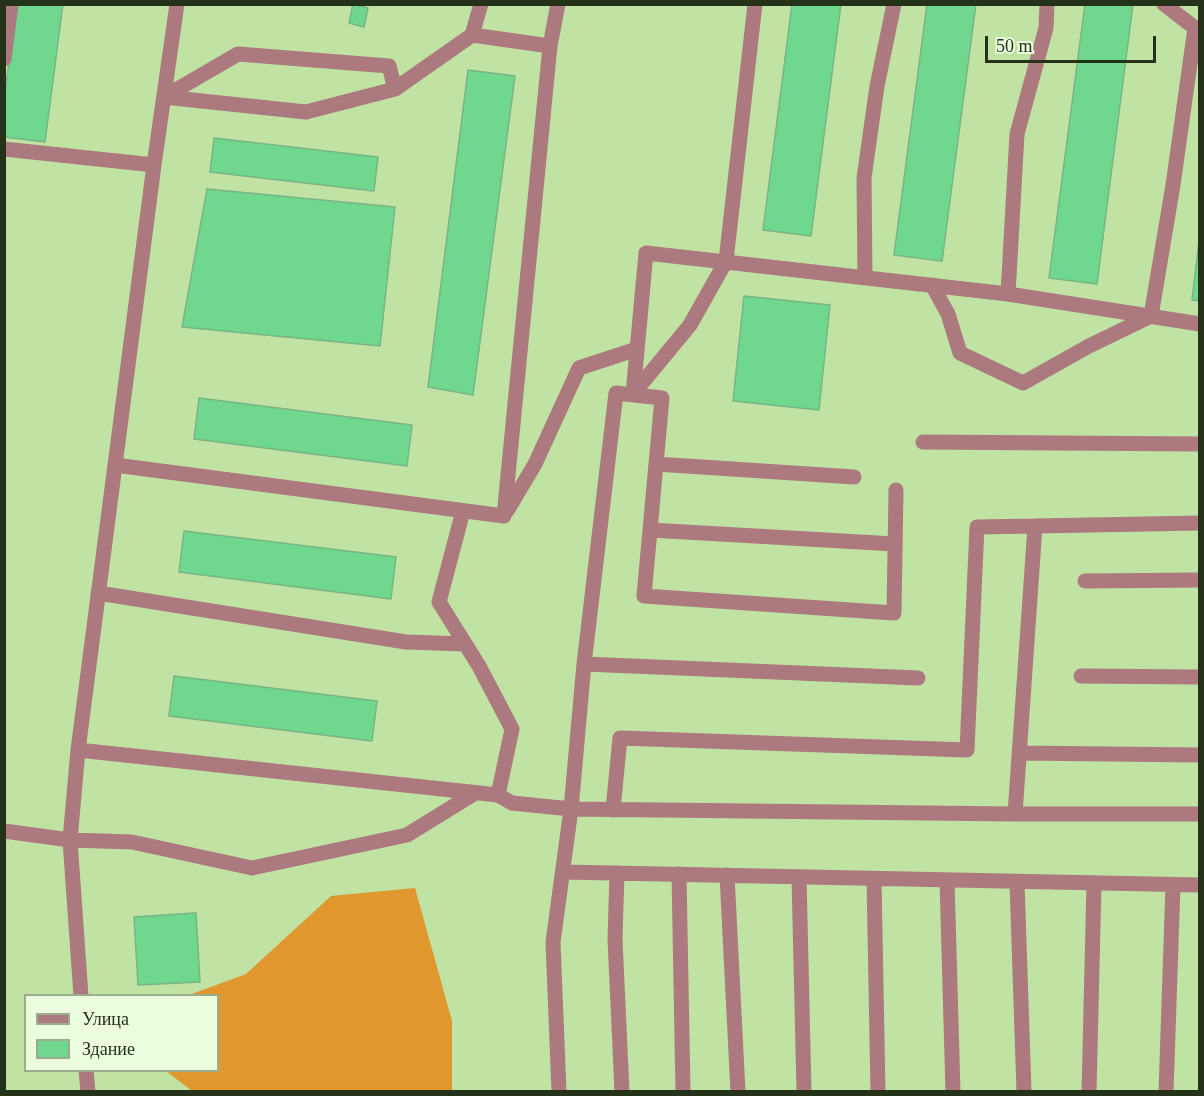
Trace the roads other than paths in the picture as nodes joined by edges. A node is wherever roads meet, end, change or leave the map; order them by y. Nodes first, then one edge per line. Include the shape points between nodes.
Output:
1 (11, 4) edge
2 (177, 4) edge
3 (481, 4) edge
4 (558, 4) edge
5 (754, 4) edge
6 (894, 4) edge
7 (1047, 4) edge
8 (1164, 4) edge
9 (472, 35) junction
10 (550, 46) junction
11 (4, 59) edge
12 (395, 89) junction
13 (164, 97) junction
14 (4, 149) edge
15 (154, 165) junction
16 (726, 261) junction
17 (865, 277) junction
18 (932, 285) junction
19 (1008, 294) junction
20 (1151, 316) junction
21 (1200, 324) edge
22 (638, 349) junction
23 (633, 394) junction
24 (923, 442) dead end
25 (1200, 444) edge
26 (656, 464) junction
27 (115, 465) junction
28 (854, 477) dead end
29 (896, 490) dead end
30 (463, 511) junction
31 (504, 516) junction
32 (1200, 523) edge
33 (1035, 526) junction
34 (650, 531) junction
35 (895, 544) junction
36 (1200, 580) edge
37 (1085, 581) dead end
38 (98, 593) junction
39 (465, 644) junction
40 (584, 664) junction
41 (1081, 676) dead end
42 (1200, 677) edge
43 (918, 678) dead end
44 (78, 750) junction
45 (1020, 753) junction
46 (1200, 755) edge
47 (475, 793) junction
48 (498, 795) junction
49 (571, 809) junction
50 (613, 810) junction
51 (1015, 814) junction
52 (1200, 814) edge
53 (4, 831) edge
54 (70, 840) junction
55 (563, 872) junction
56 (617, 873) junction
57 (679, 874) junction
58 (728, 875) junction
59 (799, 877) junction
60 (874, 879) junction
61 (947, 880) junction
62 (1017, 882) junction
63 (1094, 883) junction
64 (1173, 885) junction
65 (1200, 885) edge
66 (81, 994) edge
67 (86, 1072) edge
68 (88, 1092) edge
69 (559, 1092) edge
70 (622, 1092) edge
71 (683, 1092) edge
72 (738, 1092) edge
73 (804, 1092) edge
74 (878, 1092) edge
75 (952, 1092) edge
76 (1024, 1092) edge
77 (1089, 1092) edge
78 (1166, 1092) edge

1 - 11 street
2 - 13 street
3 - 9 street
4 - 10 street
5 - 16 street
6 - 17 street via 864,178
7 - 19 street via 1046,28 1017,134
8 - 20 street via 1195,28
9 - 10 street
9 - 12 street
10 - 31 street
12 - 13 street via 306,112
12 - 13 street via 388,66 238,54
13 - 15 street
14 - 15 street
15 - 27 street
16 - 17 street
16 - 22 street via 646,253
16 - 23 street via 690,325
17 - 18 street
18 - 19 street
18 - 20 street via 948,314 960,353 1023,383
19 - 20 street
20 - 21 street
22 - 23 street
22 - 31 street via 579,368 535,464
23 - 26 street via 662,398
23 - 40 street via 616,393
24 - 25 street
26 - 28 street
26 - 34 street
27 - 30 street
27 - 38 street
29 - 35 street
30 - 31 street
30 - 39 street via 439,602
32 - 33 street
33 - 45 street
33 - 50 street via 977,527 967,750 621,738
34 - 35 street
34 - 35 street via 644,596 894,613
36 - 37 street
38 - 39 street via 406,642
38 - 44 street
39 - 48 street via 512,729
40 - 43 street
40 - 49 street
41 - 42 street
44 - 47 street
44 - 54 street
45 - 46 street
45 - 51 street
47 - 48 street
47 - 54 street via 407,835 252,868 132,842
48 - 49 street via 512,803
49 - 50 street
49 - 55 street
50 - 51 street
51 - 52 street
53 - 54 street
54 - 66 street
55 - 56 street
55 - 69 street via 553,942
56 - 57 street
56 - 70 street via 615,939
57 - 58 street
57 - 71 street
58 - 59 street
58 - 72 street
59 - 60 street
59 - 73 street
60 - 61 street
60 - 74 street
61 - 62 street
61 - 75 street
62 - 63 street
62 - 76 street
63 - 64 street
63 - 77 street
64 - 65 street
64 - 78 street
67 - 68 street

